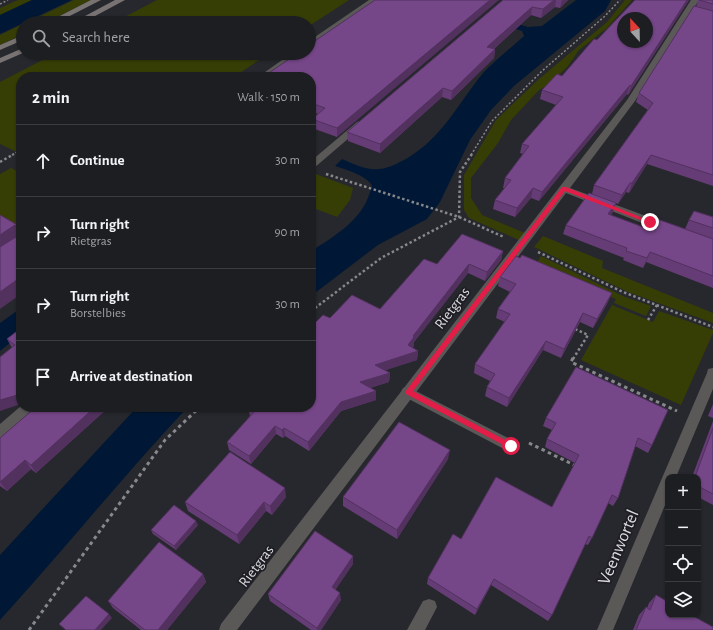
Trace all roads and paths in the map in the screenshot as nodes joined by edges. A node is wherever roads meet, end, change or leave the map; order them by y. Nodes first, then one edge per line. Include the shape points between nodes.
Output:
1 (8, 0) edge
2 (97, 0) edge
3 (121, 0) edge
4 (374, 0) edge
5 (620, 0) edge
6 (0, 4) edge
7 (693, 8) edge
8 (64, 16) edge
9 (90, 16) edge
10 (16, 40) edge
11 (316, 40) edge
12 (0, 48) edge
13 (16, 53) edge
14 (287, 60) edge
15 (0, 61) edge
16 (269, 72) edge
17 (366, 119) edge
18 (16, 153) edge
19 (0, 162) edge
20 (316, 162) edge
21 (326, 173) dead end
22 (564, 189) junction
23 (459, 217) junction
24 (678, 232) edge
25 (521, 244) junction
26 (539, 253) junction
27 (534, 259) edge
28 (657, 305) junction
29 (316, 307) edge
30 (648, 320) dead end
31 (569, 326) edge
32 (713, 327) edge
33 (713, 373) edge
34 (408, 392) junction
35 (23, 412) edge
36 (195, 412) edge
37 (694, 418) junction
38 (0, 432) edge
39 (511, 446) joint
40 (574, 465) edge
41 (670, 474) edge
42 (665, 487) edge
43 (429, 607) dead end
44 (29, 630) edge
45 (227, 630) edge
46 (415, 630) edge
47 (605, 630) edge

1 - 6 path
2 - 8 main road
3 - 9 main road
4 - 11 street
5 - 23 path via 492,121 460,172
7 - 22 street, Rietgras via 631,101
10 - 12 main road
13 - 15 main road
14 - 16 street
17 - 20 street
18 - 19 path
21 - 23 path
22 - 24 street
22 - 25 street, Rietgras
23 - 25 path
23 - 29 path via 381,258
25 - 26 path
25 - 34 street, Rietgras
26 - 27 path
26 - 28 path
28 - 30 path
28 - 32 path
31 - 37 path via 588,335 571,362
33 - 37 street
34 - 39 street
34 - 45 street, Rietgras
35 - 38 street
36 - 44 path via 165,440
37 - 41 street
39 - 40 path via 528,442
42 - 47 street, Veenwortel
43 - 46 street

